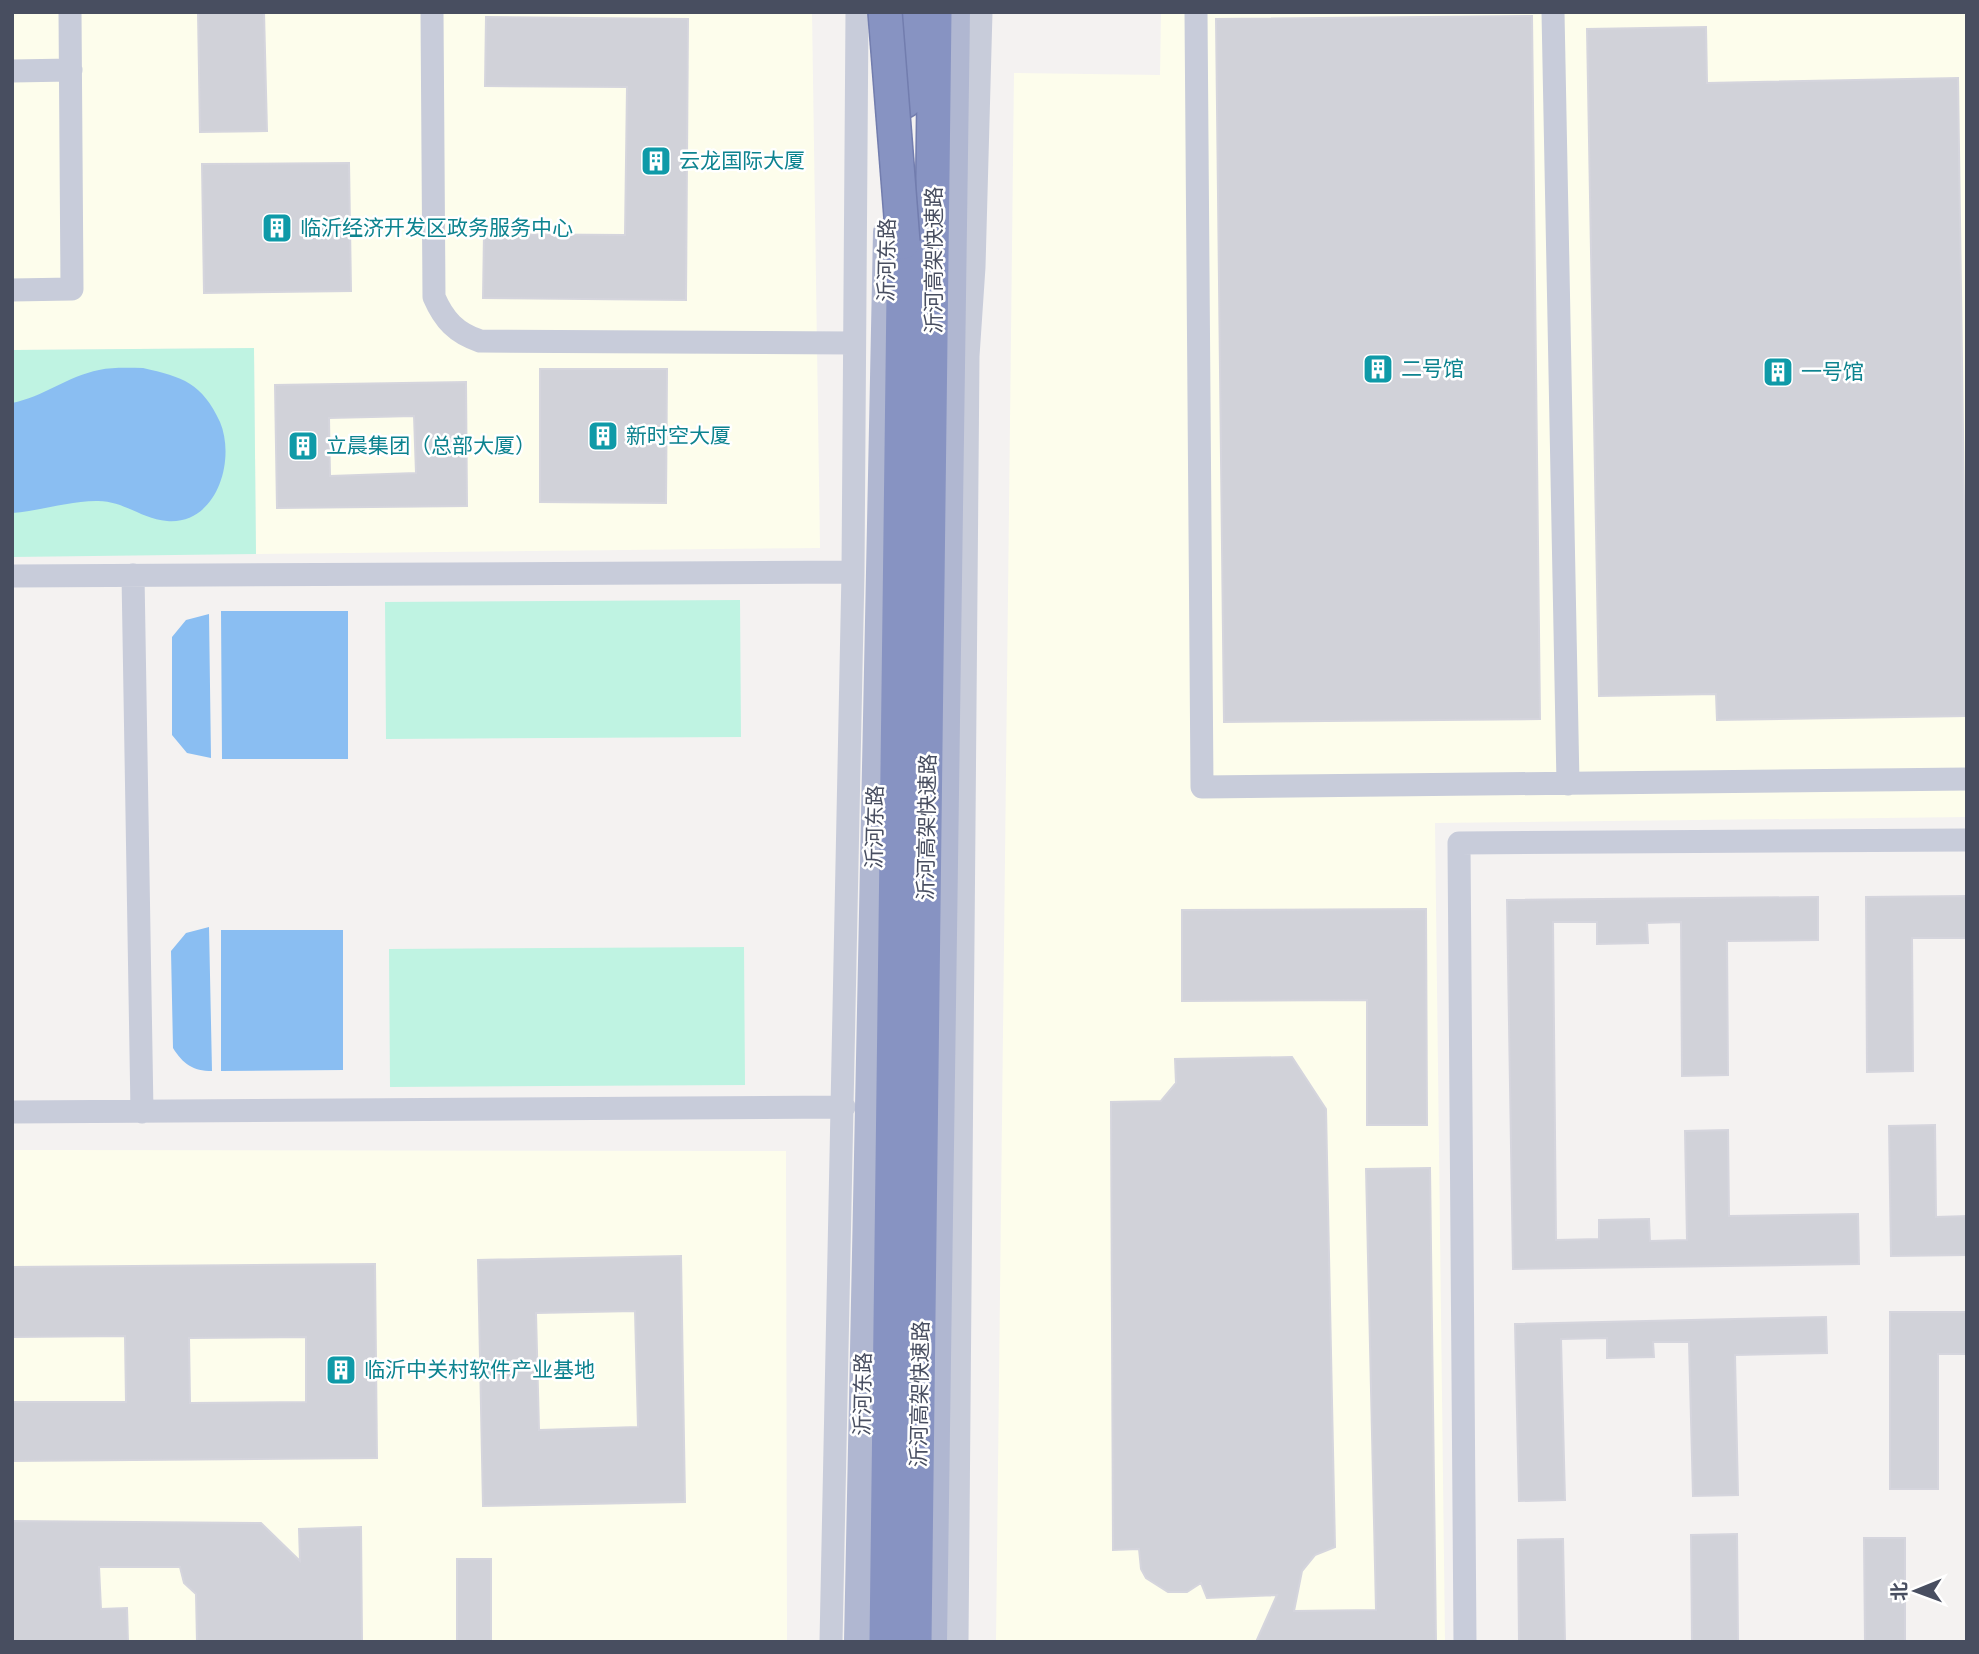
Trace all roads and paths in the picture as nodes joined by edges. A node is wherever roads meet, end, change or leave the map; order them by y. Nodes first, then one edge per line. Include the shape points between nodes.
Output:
1 (70, 12) edge
2 (432, 12) edge
3 (857, 12) edge
4 (885, 12) edge
5 (892, 12) edge
6 (906, 12) edge
7 (935, 12) edge
8 (955, 12) edge
9 (981, 12) edge
10 (1196, 12) edge
11 (1553, 12) edge
12 (71, 70) junction
13 (12, 71) edge
14 (919, 244) junction
15 (12, 290) edge
16 (853, 343) junction
17 (968, 407) junction
18 (949, 458) junction
19 (853, 572) junction
20 (133, 575) junction
21 (12, 576) edge
22 (1967, 779) edge
23 (1568, 784) junction
24 (1967, 841) edge
25 (844, 1107) junction
26 (12, 1112) edge
27 (142, 1112) junction
28 (831, 1642) edge
29 (858, 1642) edge
30 (886, 1642) edge
31 (915, 1642) edge
32 (933, 1642) edge
33 (957, 1642) edge
34 (1465, 1642) edge

1 - 12 street
2 - 16 street via 434,297 452,326 480,341
3 - 16 street
4 - 14 highway, bridge
5 - 29 main road, 沂河东路
6 - 14 highway, 沂河高架快速路, bridge
7 - 14 highway, 沂河高架快速路
8 - 14 highway
8 - 18 main road
9 - 17 street
10 - 23 street via 1202,787
11 - 23 street
12 - 13 street
12 - 15 street via 72,289
14 - 30 highway, 沂河高架快速路
14 - 31 highway, 沂河高架快速路
16 - 19 street
17 - 18 main road
17 - 33 street
18 - 32 main road
19 - 20 street
19 - 25 street
20 - 21 street
20 - 27 street
22 - 23 street
24 - 34 street via 1459,843
25 - 27 street
25 - 28 street
26 - 27 street

